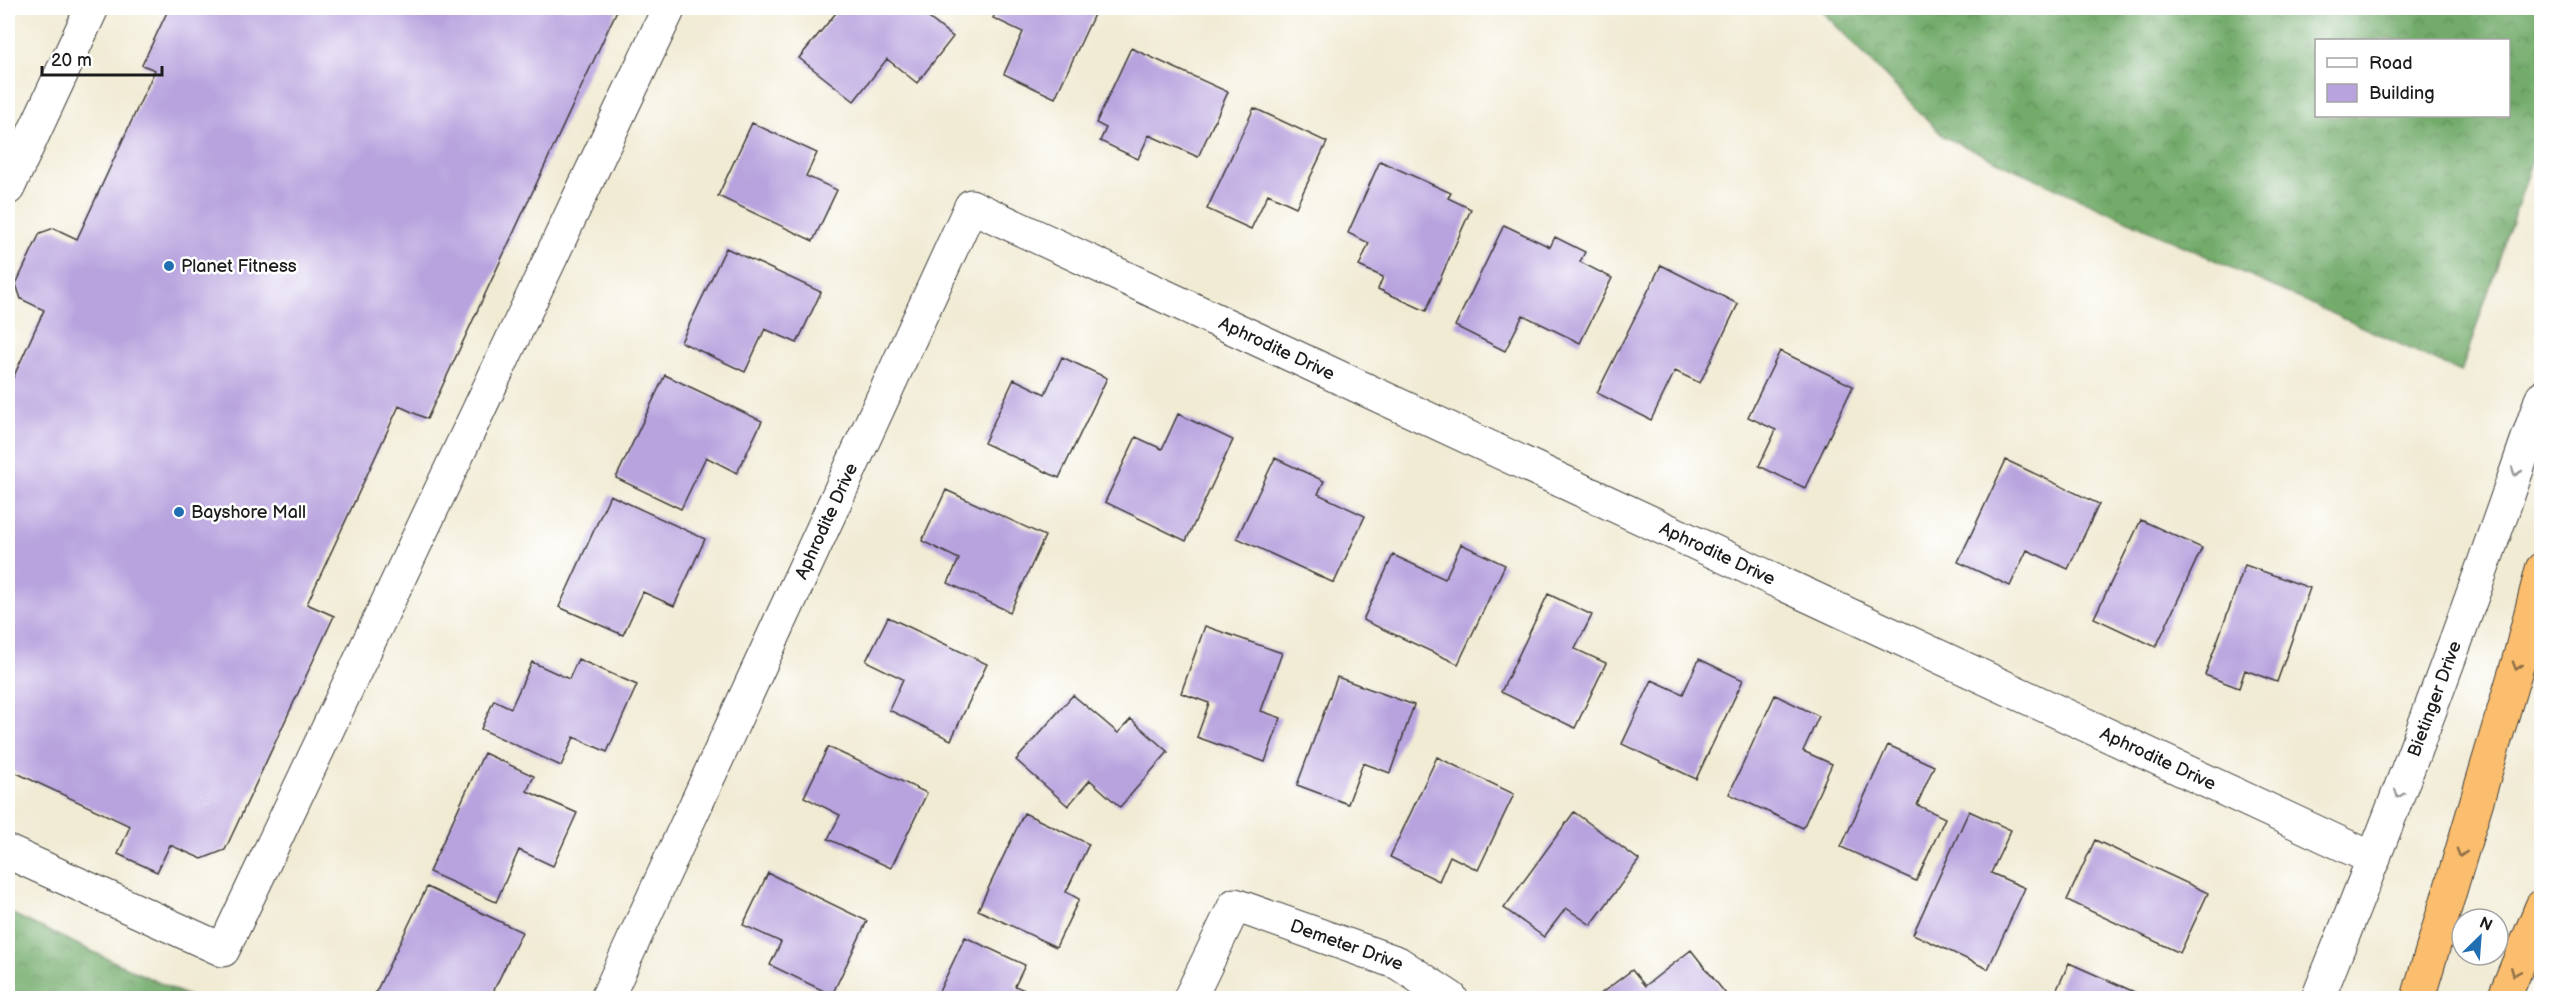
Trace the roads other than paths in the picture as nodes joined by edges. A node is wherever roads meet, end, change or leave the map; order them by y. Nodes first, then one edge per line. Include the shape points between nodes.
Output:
1 (92, 8) edge
2 (669, 8) edge
3 (8, 188) edge
4 (2541, 397) edge
5 (2541, 569) edge
6 (8, 852) edge
7 (2374, 859) junction
8 (2541, 906) edge
9 (607, 999) edge
10 (1190, 999) edge
11 (1451, 999) edge
12 (2318, 999) edge
13 (2418, 999) edge
14 (2504, 999) edge

1 - 3 street
2 - 6 street via 223,950
4 -> 7 street, Bietinger Drive via 2476,588
5 -> 13 highway via 2520,656
7 - 9 street, Aphrodite Drive via 971,206
7 - 12 street, Bietinger Drive
8 -> 14 highway
10 - 11 street, Demeter Drive via 1235,905 1398,963

